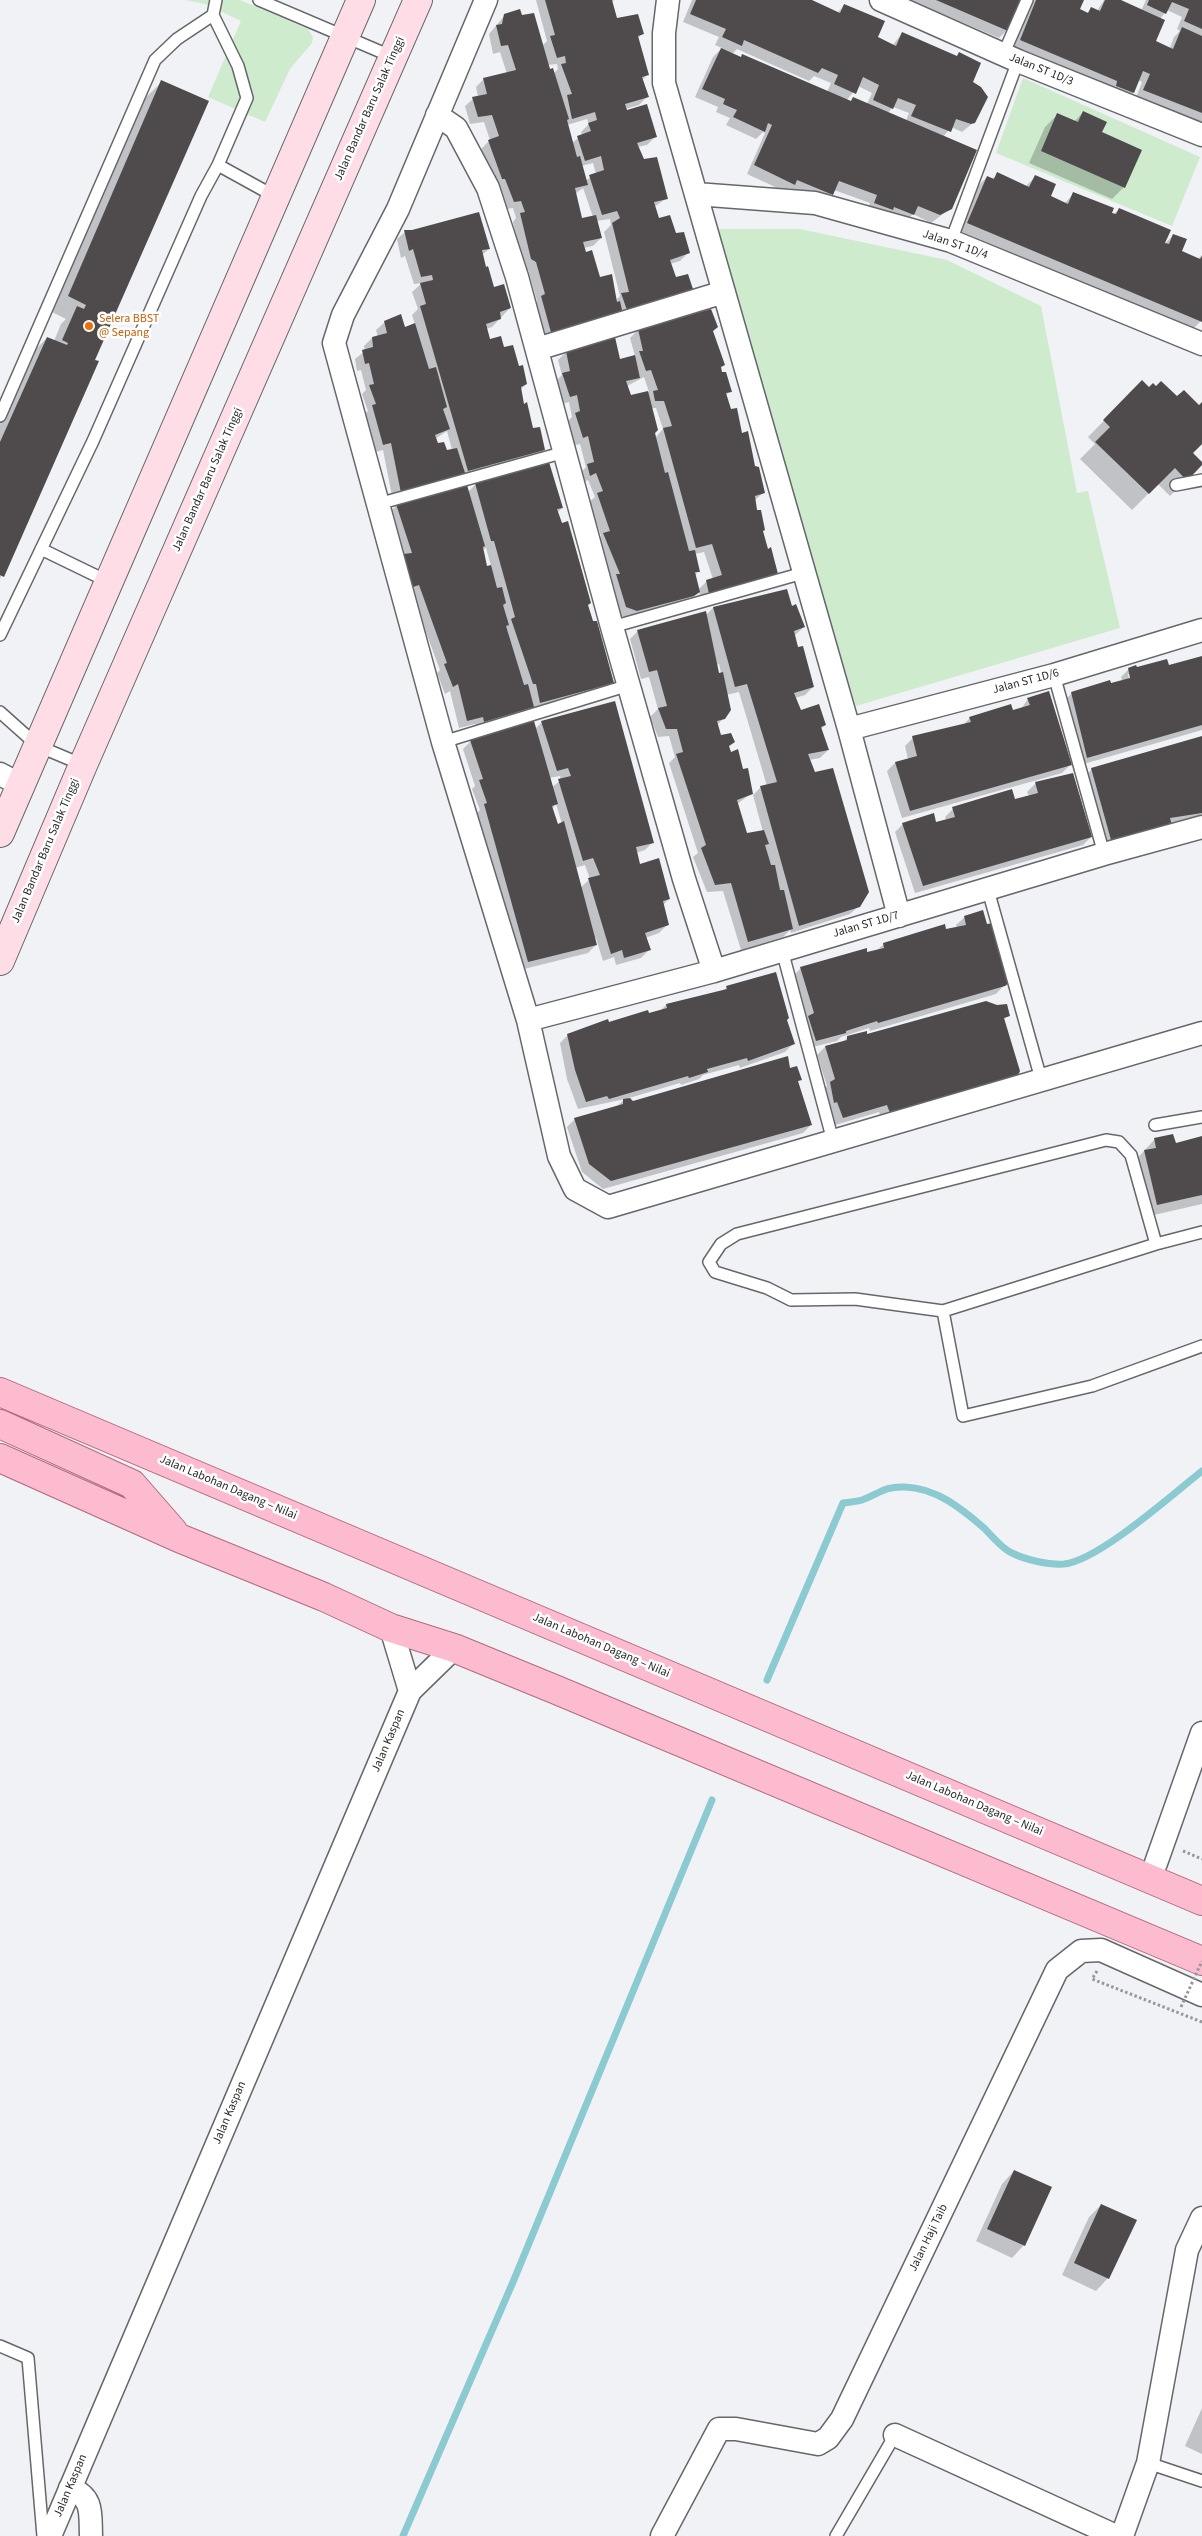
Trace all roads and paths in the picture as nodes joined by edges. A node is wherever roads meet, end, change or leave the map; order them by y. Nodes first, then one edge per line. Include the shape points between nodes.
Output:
1 (216, 0) edge
2 (260, 0) edge
3 (360, 0) edge
4 (418, 0) edge
5 (486, 0) edge
6 (668, 0) edge
7 (881, 0) edge
8 (1026, 0) edge
9 (213, 15) junction
10 (345, 36) junction
11 (393, 58) junction
12 (1010, 58) junction
13 (437, 115) junction
14 (1202, 136) edge
15 (218, 165) junction
16 (696, 194) junction
17 (276, 197) junction
18 (951, 241) junction
19 (724, 292) junction
20 (1202, 344) edge
21 (537, 349) junction
22 (0, 416) edge
23 (566, 452) junction
24 (1202, 480) edge
25 (1176, 486) dead end
26 (378, 504) junction
27 (41, 549) junction
28 (803, 573) junction
29 (109, 582) junction
30 (5, 610) edge
31 (612, 627) junction
32 (1202, 630) edge
33 (0, 635) edge
34 (1054, 674) junction
35 (629, 685) junction
36 (0, 712) edge
37 (849, 729) junction
38 (443, 742) junction
39 (38, 746) junction
40 (83, 765) junction
41 (11, 780) edge
42 (3, 819) edge
43 (1202, 827) edge
44 (1104, 854) junction
45 (988, 890) junction
46 (899, 916) junction
47 (782, 950) junction
48 (0, 961) edge
49 (714, 971) junction
50 (528, 1020) junction
51 (1202, 1033) edge
52 (1042, 1079) junction
53 (1202, 1117) edge
54 (1155, 1125) dead end
55 (833, 1140) junction
56 (1202, 1232) edge
57 (1156, 1244) junction
58 (944, 1311) junction
59 (1202, 1346) edge
60 (0, 1371) edge
61 (0, 1392) edge
62 (0, 1424) edge
63 (146, 1453) junction
64 (0, 1458) edge
65 (179, 1538) junction
66 (391, 1628) junction
67 (454, 1648) junction
68 (410, 1691) junction
69 (1202, 1733) edge
70 (1156, 1863) dead end
71 (1202, 1901) edge
72 (1202, 1961) edge
73 (1202, 1994) edge
74 (1182, 2007) dead end
75 (1202, 2218) edge
76 (0, 2346) edge
77 (895, 2435) joint
78 (1148, 2462) junction
79 (1202, 2481) edge
80 (70, 2488) junction
81 (43, 2536) edge
82 (50, 2536) edge
83 (91, 2536) edge
84 (662, 2536) edge
85 (836, 2536) edge
86 (1116, 2536) edge
87 (1122, 2536) edge

1 - 9 lane
2 - 10 lane
3 - 10 main road
4 - 11 main road, Jalan Bandar Baru Salak Tinggi
5 - 13 street
6 - 16 street via 664,83
7 - 12 street, Jalan ST 1D/3
8 - 12 lane
9 - 15 lane via 238,66 247,98
9 - 22 lane via 177,39 155,60
10 - 11 lane
10 - 17 main road
11 - 40 main road, Jalan Bandar Baru Salak Tinggi
12 - 14 street, Jalan ST 1D/3
12 - 18 lane
13 - 21 street via 456,128 488,188
13 - 26 street via 398,209 344,315 334,343
15 - 17 lane
15 - 27 lane
16 - 18 street, Jalan ST 1D/4 via 815,203
16 - 19 street
17 - 29 main road
18 - 20 street, Jalan ST 1D/4
19 - 21 street
19 - 28 street
21 - 23 street
23 - 26 lane
23 - 31 street
24 - 25 lane
26 - 38 street
27 - 29 lane
27 - 30 lane
28 - 31 lane
28 - 37 street
29 - 39 main road
30 - 33 lane
31 - 35 street
32 - 34 street, Jalan ST 1D/6
34 - 37 street, Jalan ST 1D/6
34 - 44 lane
35 - 38 lane
35 - 49 street via 684,879
36 - 39 lane
37 - 46 street
38 - 50 street
39 - 40 lane
39 - 41 main road
40 - 48 main road, Jalan Bandar Baru Salak Tinggi
41 - 42 main road
43 - 44 street, Jalan ST 1D/7
44 - 45 street, Jalan ST 1D/7
45 - 46 street, Jalan ST 1D/7
45 - 52 lane
46 - 47 street, Jalan ST 1D/7
47 - 49 street, Jalan ST 1D/7
47 - 55 lane
49 - 50 street, Jalan ST 1D/7
50 - 55 street via 560,1156 575,1189 608,1206
51 - 52 street
52 - 55 street
53 - 54 lane
56 - 57 lane
57 - 58 lane
57 - 58 lane via 1131,1155 1119,1142 1106,1140 737,1234 721,1244 709,1262 715,1272 767,1288 790,1300 855,1299
58 - 59 lane via 963,1416 1092,1386
60 - 63 main road via 31,1392
61 - 63 main road, Jalan Labohan Dagang ‒ Nilai
62 - 65 main road via 132,1484
63 - 71 main road, Jalan Labohan Dagang ‒ Nilai
64 - 65 main road
65 - 66 main road via 324,1596
66 - 67 main road
66 - 68 street
67 - 68 street
67 - 72 main road
68 - 80 street, Jalan Kaspan
69 - 70 street
72 - 74 path, bridge
73 - 84 street, Jalan Haji Taib via 1101,1950 1081,1951 1057,1970 842,2419 828,2438 818,2444 736,2429 719,2429
75 - 78 street via 1187,2250
76 - 81 lane via 28,2358
77 - 85 lane
77 - 86 street
78 - 79 lane
78 - 87 street
80 - 82 street, Jalan Kaspan
80 - 83 street via 81,2492 89,2502

